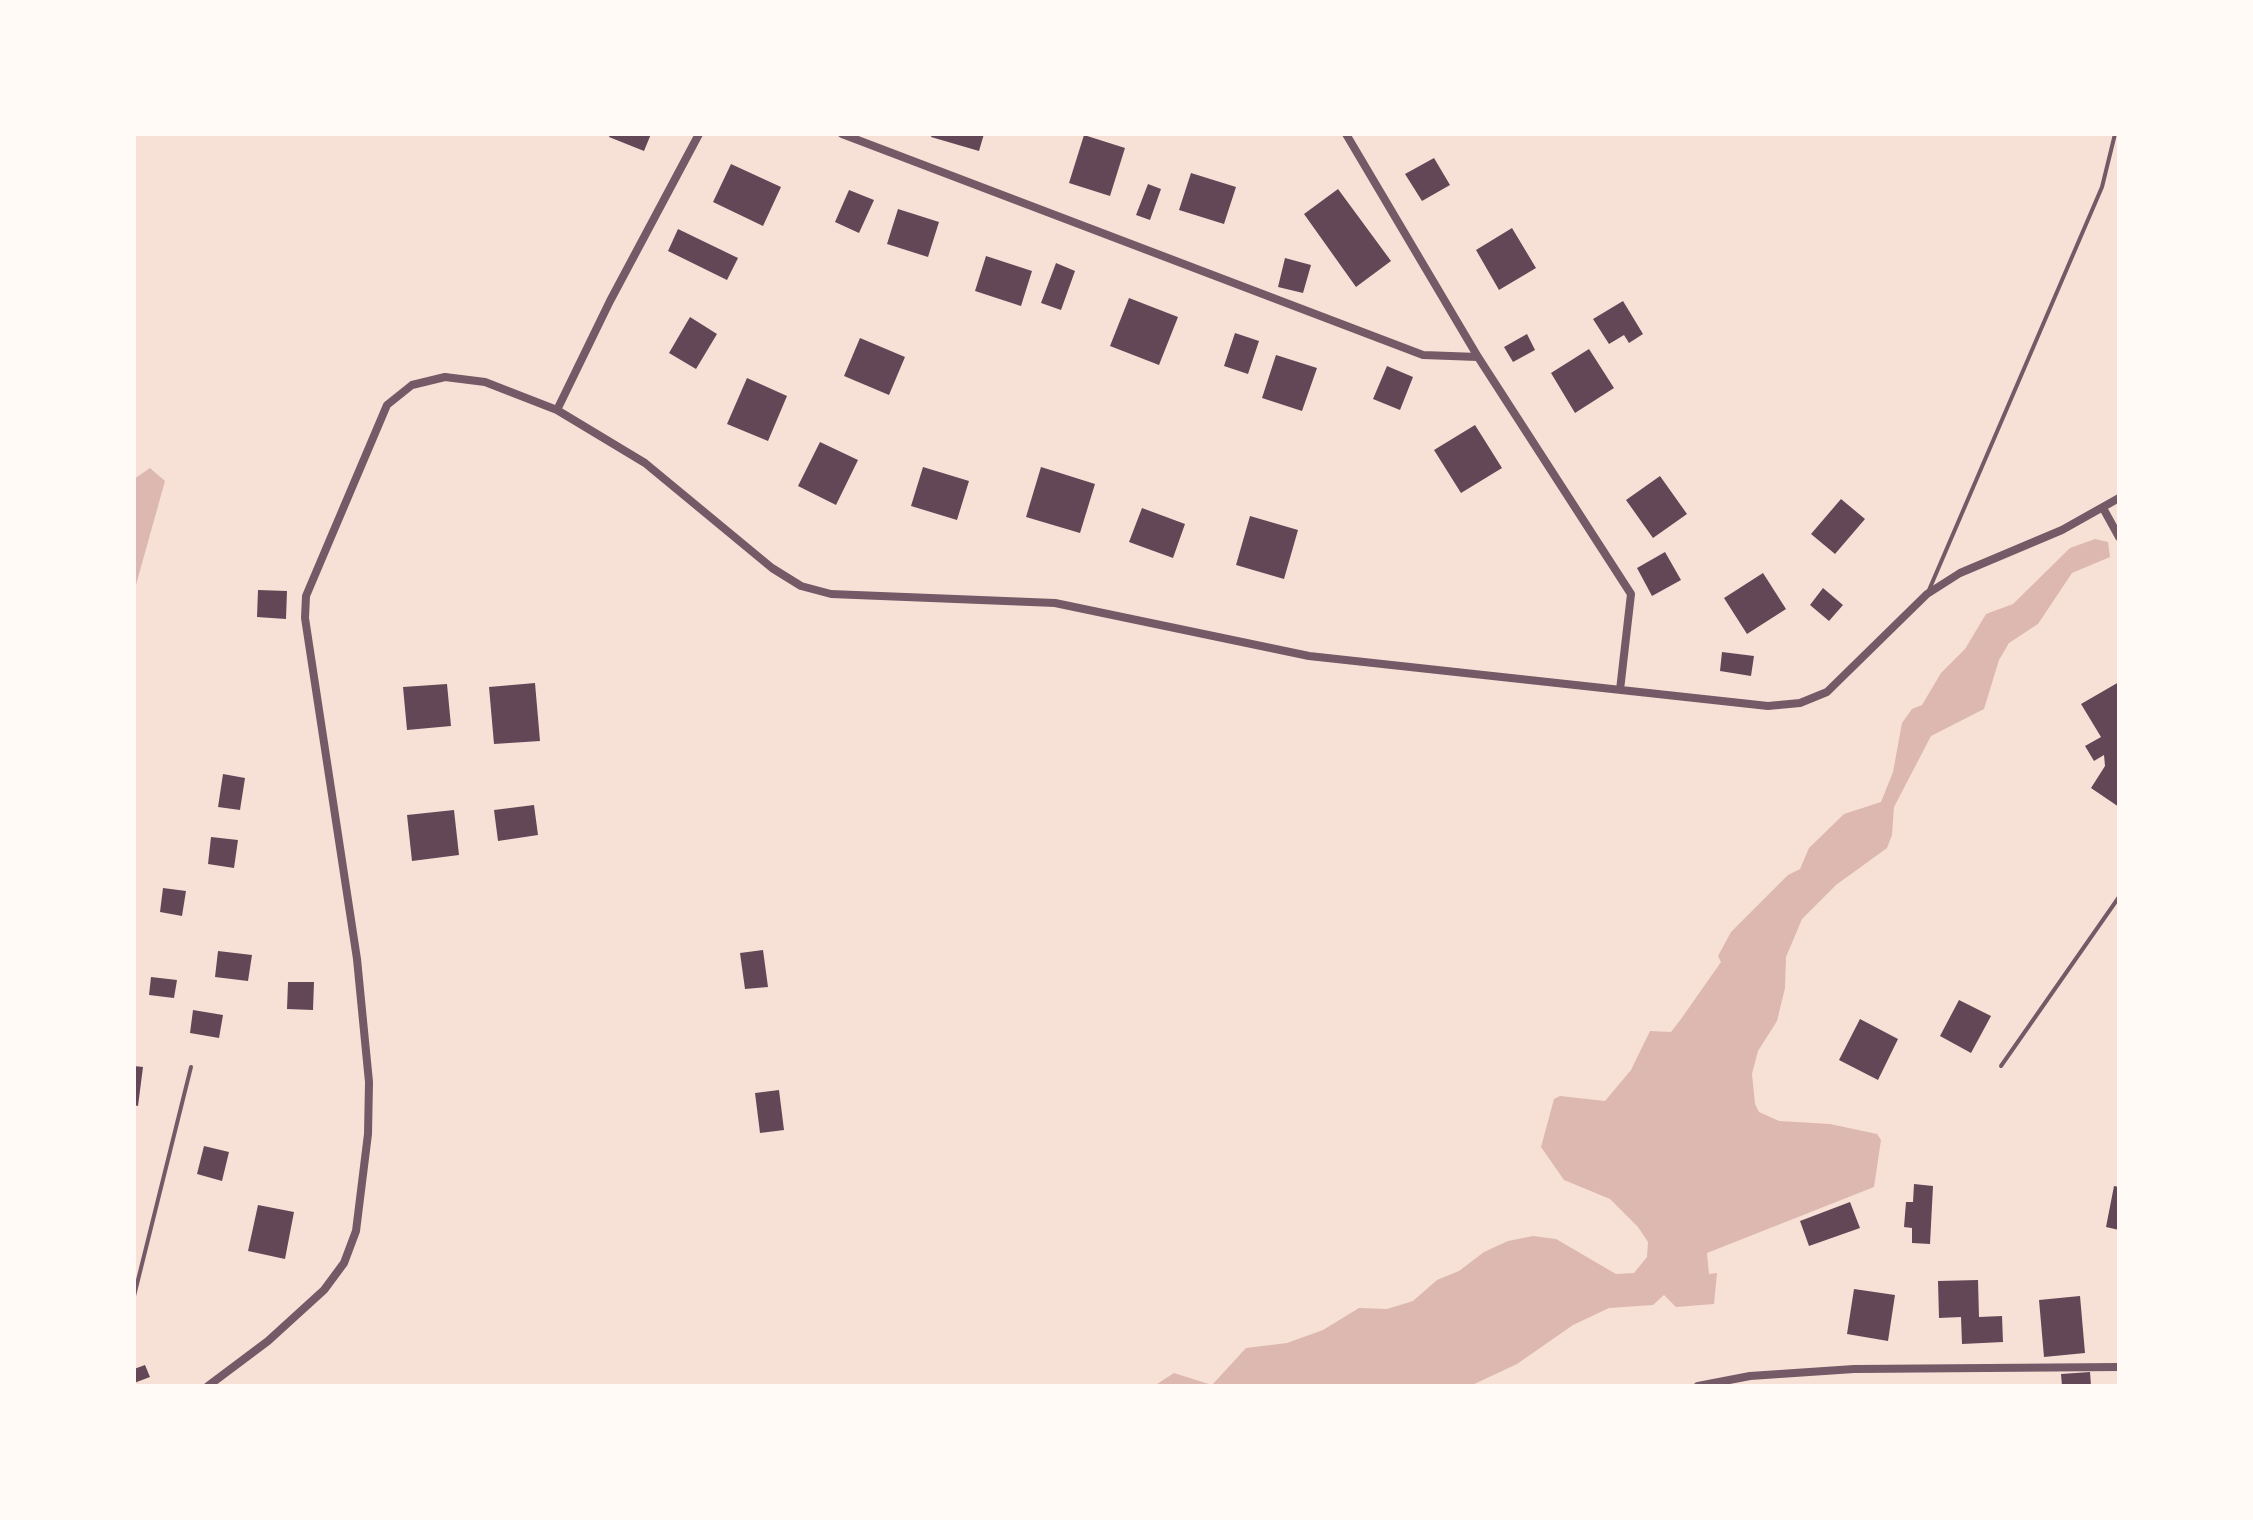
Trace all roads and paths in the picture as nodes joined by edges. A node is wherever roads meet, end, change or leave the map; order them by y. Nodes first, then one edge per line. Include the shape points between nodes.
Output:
1 (699, 134) edge
2 (842, 134) edge
3 (1346, 134) edge
4 (2115, 134) edge
5 (1478, 357) junction
6 (557, 410) junction
7 (2119, 498) edge
8 (2103, 508) junction
9 (2119, 537) edge
10 (1927, 594) junction
11 (1620, 690) junction
12 (2119, 897) edge
13 (2001, 1066) dead end
14 (191, 1067) dead end
15 (134, 1296) edge
16 (2119, 1367) edge
17 (208, 1386) edge
18 (1698, 1386) edge

1 - 6 street
2 - 5 street via 1423,355
3 - 5 street
4 - 10 lane via 2102,187
5 - 11 street via 1631,594
6 - 11 street via 645,463 772,568 801,586 831,594 1055,603 1309,656
6 - 17 street via 485,382 445,377 412,385 387,405 314,572 305,618 357,959 369,1082 356,1231 344,1263 324,1290
7 - 8 street
8 - 9 street
8 - 10 street via 1960,573
10 - 11 street via 1827,692 1800,703 1768,706
12 - 13 lane
14 - 15 lane
16 - 18 street via 1854,1369 1750,1376

